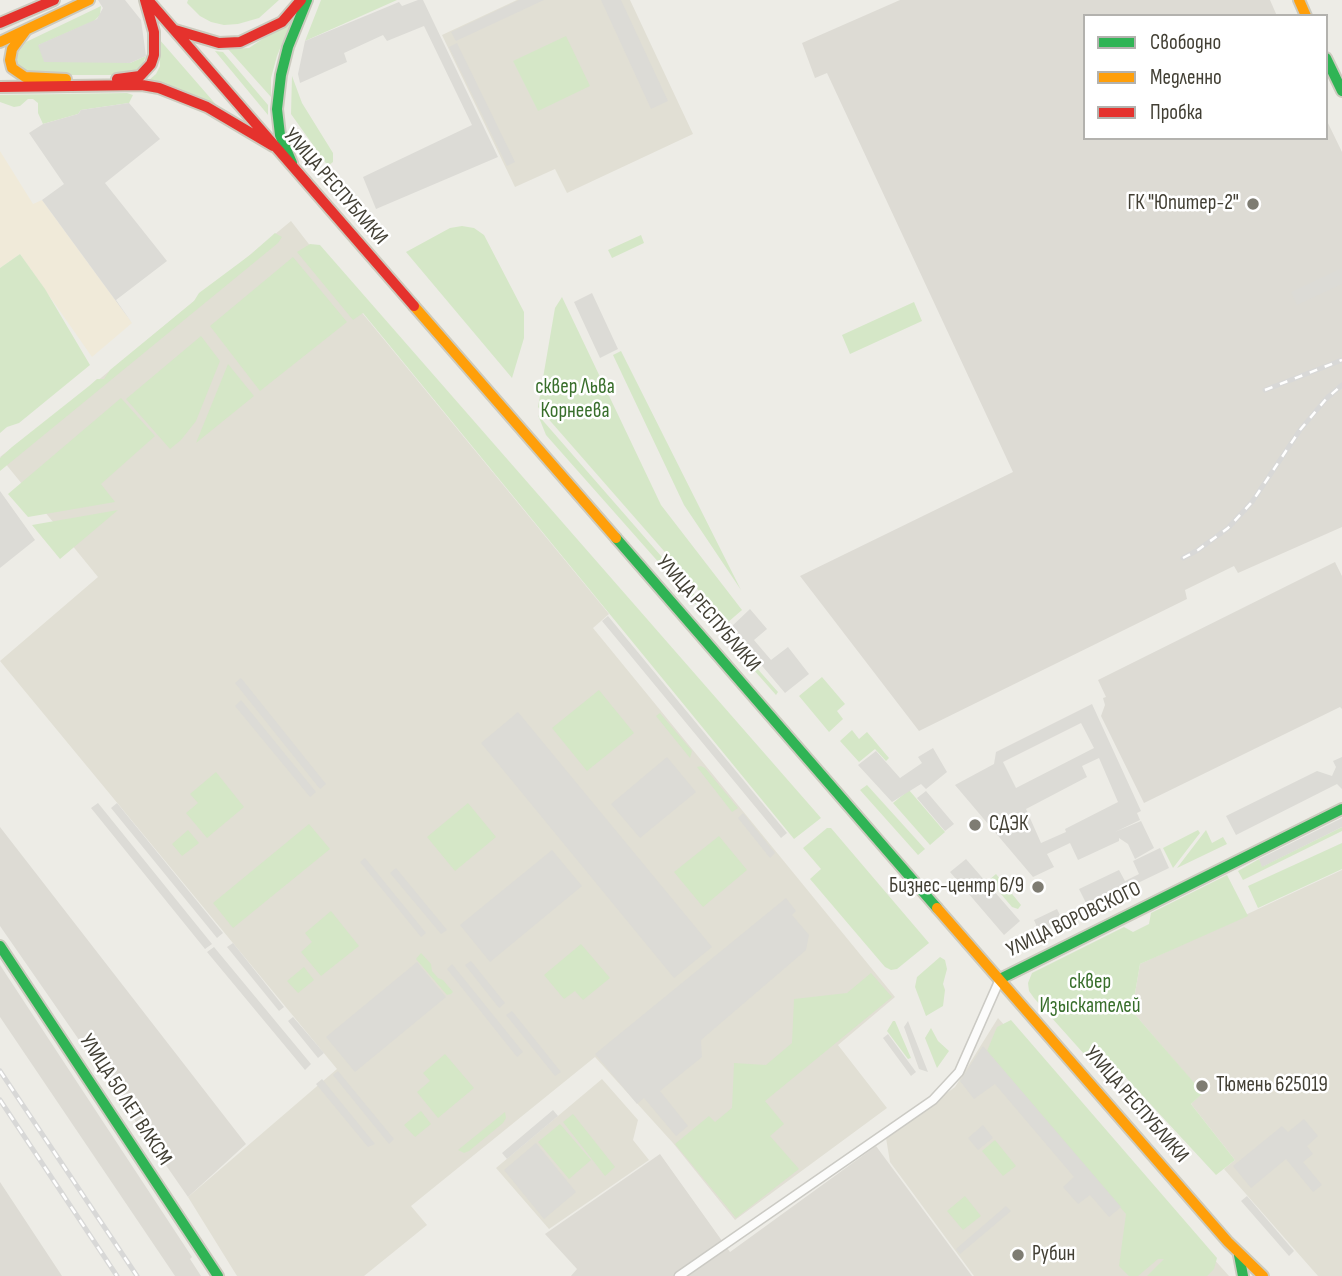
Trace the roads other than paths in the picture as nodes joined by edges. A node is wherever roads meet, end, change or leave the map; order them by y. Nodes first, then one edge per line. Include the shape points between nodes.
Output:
1 (54, 0) edge
2 (89, 0) edge
3 (146, 0) edge
4 (301, 0) edge
5 (307, 0) edge
6 (0, 13) edge
7 (22, 13) junction
8 (0, 23) edge
9 (26, 30) junction
10 (175, 30) junction
11 (0, 42) edge
12 (1328, 62) edge
13 (0, 87) edge
14 (1342, 91) edge
15 (274, 147) junction
16 (295, 169) junction
17 (1342, 809) edge
18 (0, 946) edge
19 (1000, 979) junction
20 (1239, 1255) junction
21 (218, 1276) edge
22 (679, 1276) edge
23 (1243, 1276) edge
24 (1252, 1276) edge
25 (1263, 1276) edge

1 - 7 main road
2 - 9 main road
3 - 9 main road via 154,55 147,71 130,79 34,79 18,74 12,68 11,54
3 - 10 main road, УЛИЦА РЕСПУБЛИКИ
4 - 10 main road via 282,22 240,42 205,40
5 - 16 main road via 288,47 277,109 281,135
6 - 7 main road
7 - 8 main road
9 - 11 main road
10 - 15 main road, УЛИЦА РЕСПУБЛИКИ
12 - 14 main road
13 - 15 main road via 159,88 207,107
15 - 16 main road, УЛИЦА РЕСПУБЛИКИ
16 - 19 main road, УЛИЦА РЕСПУБЛИКИ
17 - 19 main road, УЛИЦА ВОРОВСКОГО
18 - 21 main road, УЛИЦА 50 ЛЕТ ВЛКСМ
19 - 20 main road, УЛИЦА РЕСПУБЛИКИ
19 - 22 street, УЛИЦА ВОРОВСКОГО via 959,1072 933,1100
20 - 23 main road
20 - 24 main road, УЛИЦА РЕСПУБЛИКИ
20 - 25 main road, УЛИЦА РЕСПУБЛИКИ

